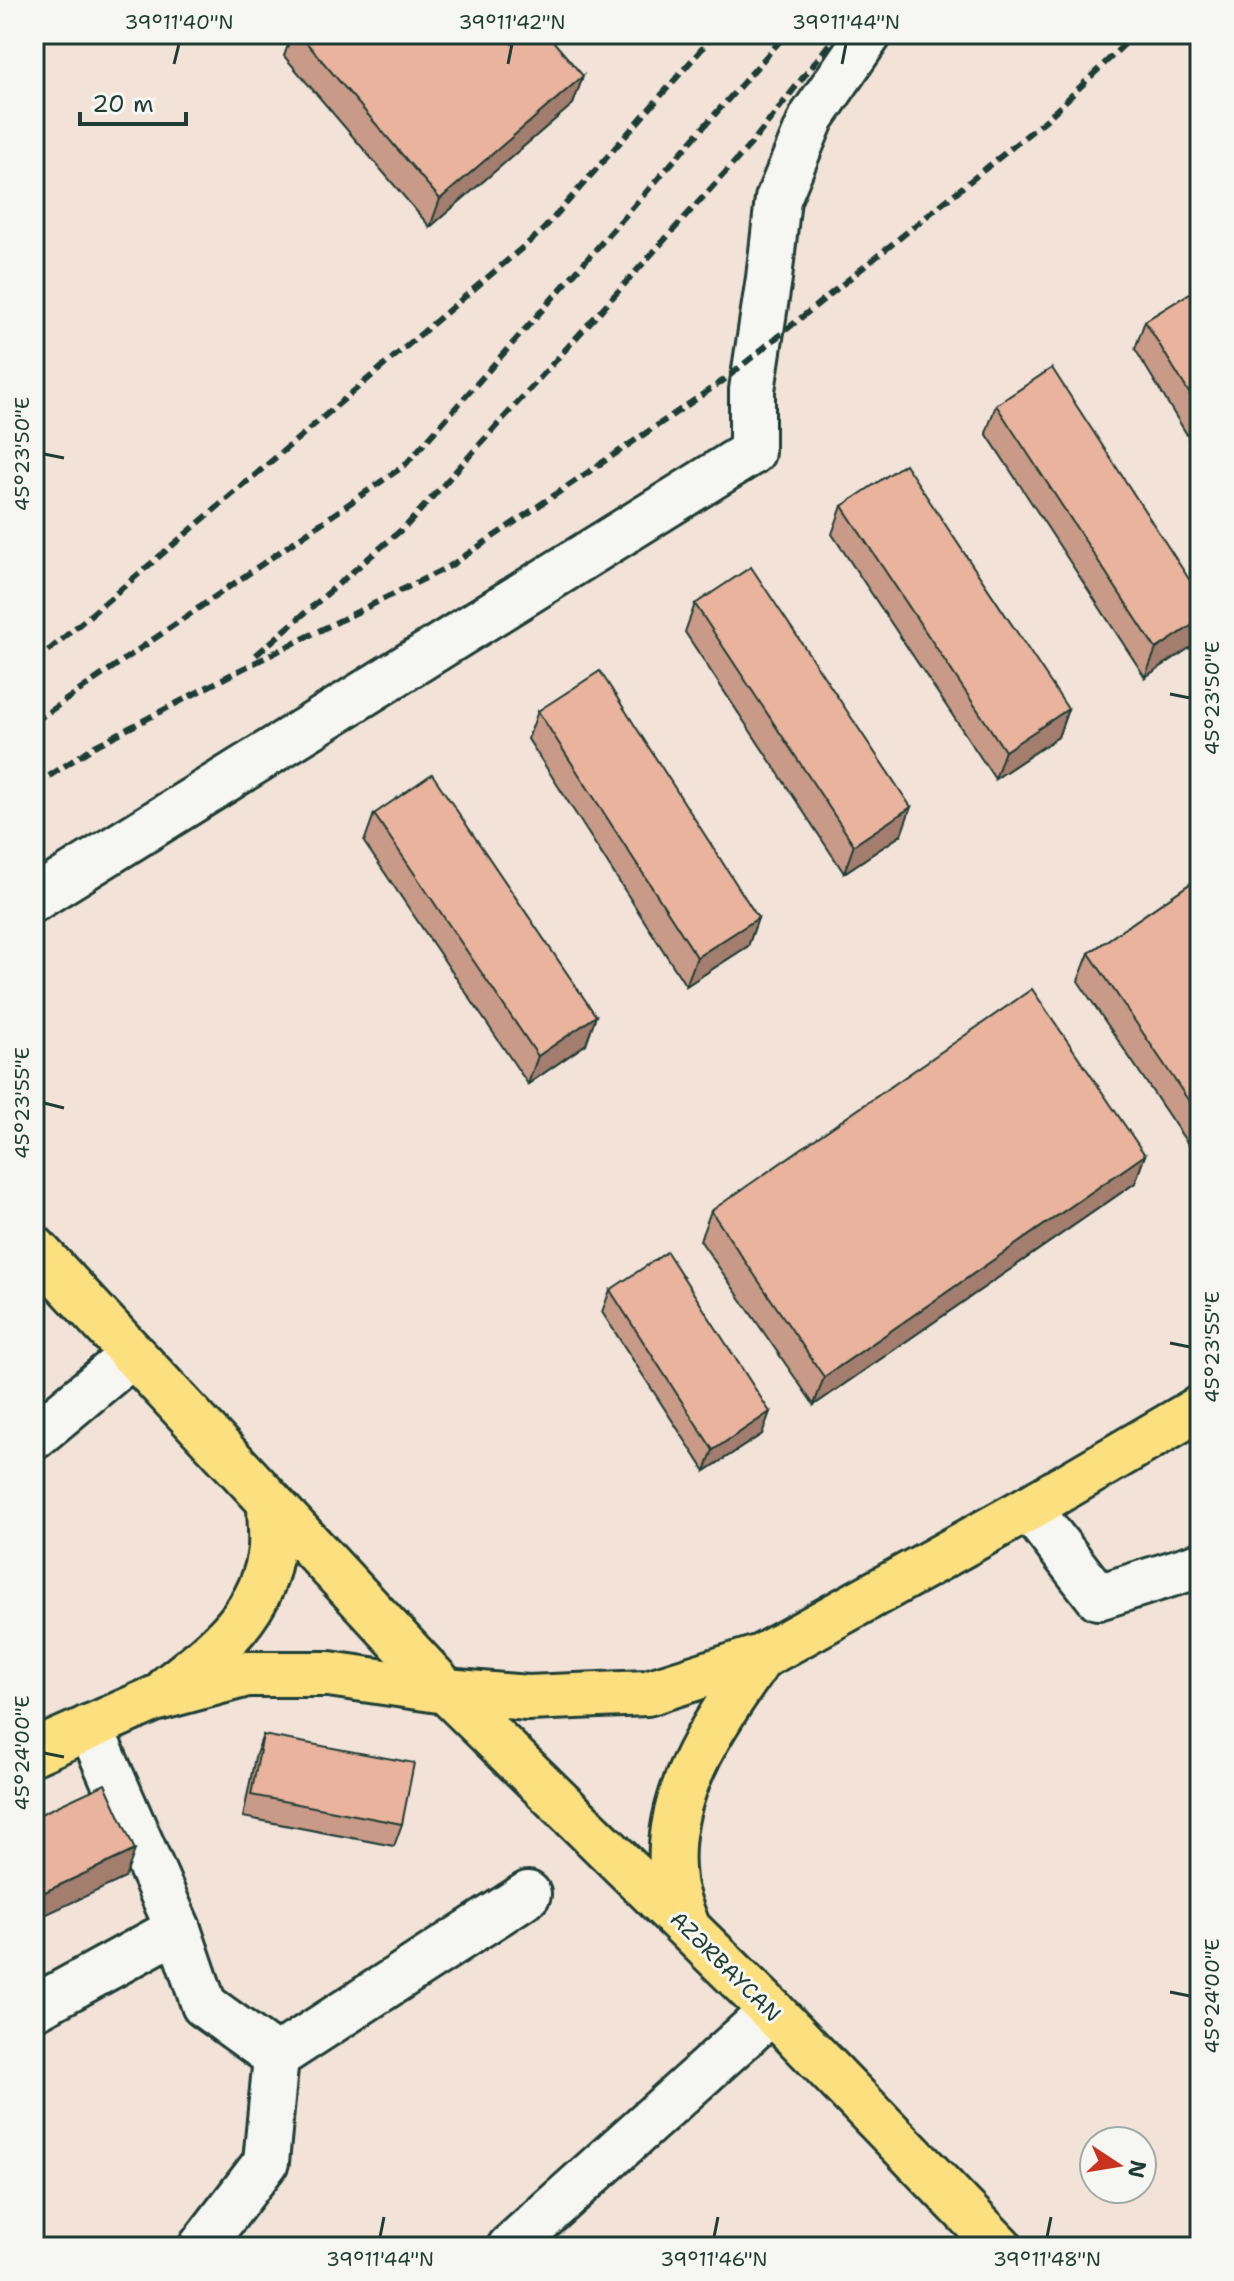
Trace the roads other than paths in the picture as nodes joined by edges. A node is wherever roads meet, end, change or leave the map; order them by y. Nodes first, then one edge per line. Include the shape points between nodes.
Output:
1 (869, 34) edge
2 (34, 899) edge
3 (34, 1248) edge
4 (131, 1356) junction
5 (1200, 1408) edge
6 (34, 1437) edge
7 (270, 1503) junction
8 (1029, 1508) junction
9 (1200, 1565) edge
10 (761, 1657) junction
11 (446, 1691) junction
12 (154, 1699) junction
13 (90, 1727) junction
14 (34, 1752) edge
15 (528, 1894) dead end
16 (178, 1929) junction
17 (688, 1929) junction
18 (34, 2008) edge
19 (772, 2011) junction
20 (276, 2057) junction
21 (201, 2247) edge
22 (510, 2247) edge
23 (1000, 2247) edge

1 - 2 street via 812,117 778,199 752,390 752,452
3 - 4 main road, AZƏRBAYCAN
4 - 6 street
4 - 7 main road, AZƏRBAYCAN
5 - 8 main road
7 - 11 main road, AZƏRBAYCAN
7 - 12 main road via 271,1548 262,1587 218,1649
8 - 9 street via 1098,1597
8 - 10 main road
10 - 11 main road via 647,1693 528,1698
10 - 17 main road via 697,1754 680,1797 673,1881
11 - 12 main road via 329,1674 247,1674
11 - 17 main road, AZƏRBAYCAN
12 - 13 main road
13 - 14 main road
13 - 16 street
15 - 20 street
16 - 18 street
16 - 20 street via 204,2005
17 - 19 main road, AZƏRBAYCAN
19 - 22 street
19 - 23 main road, AZƏRBAYCAN
20 - 21 street via 266,2162

